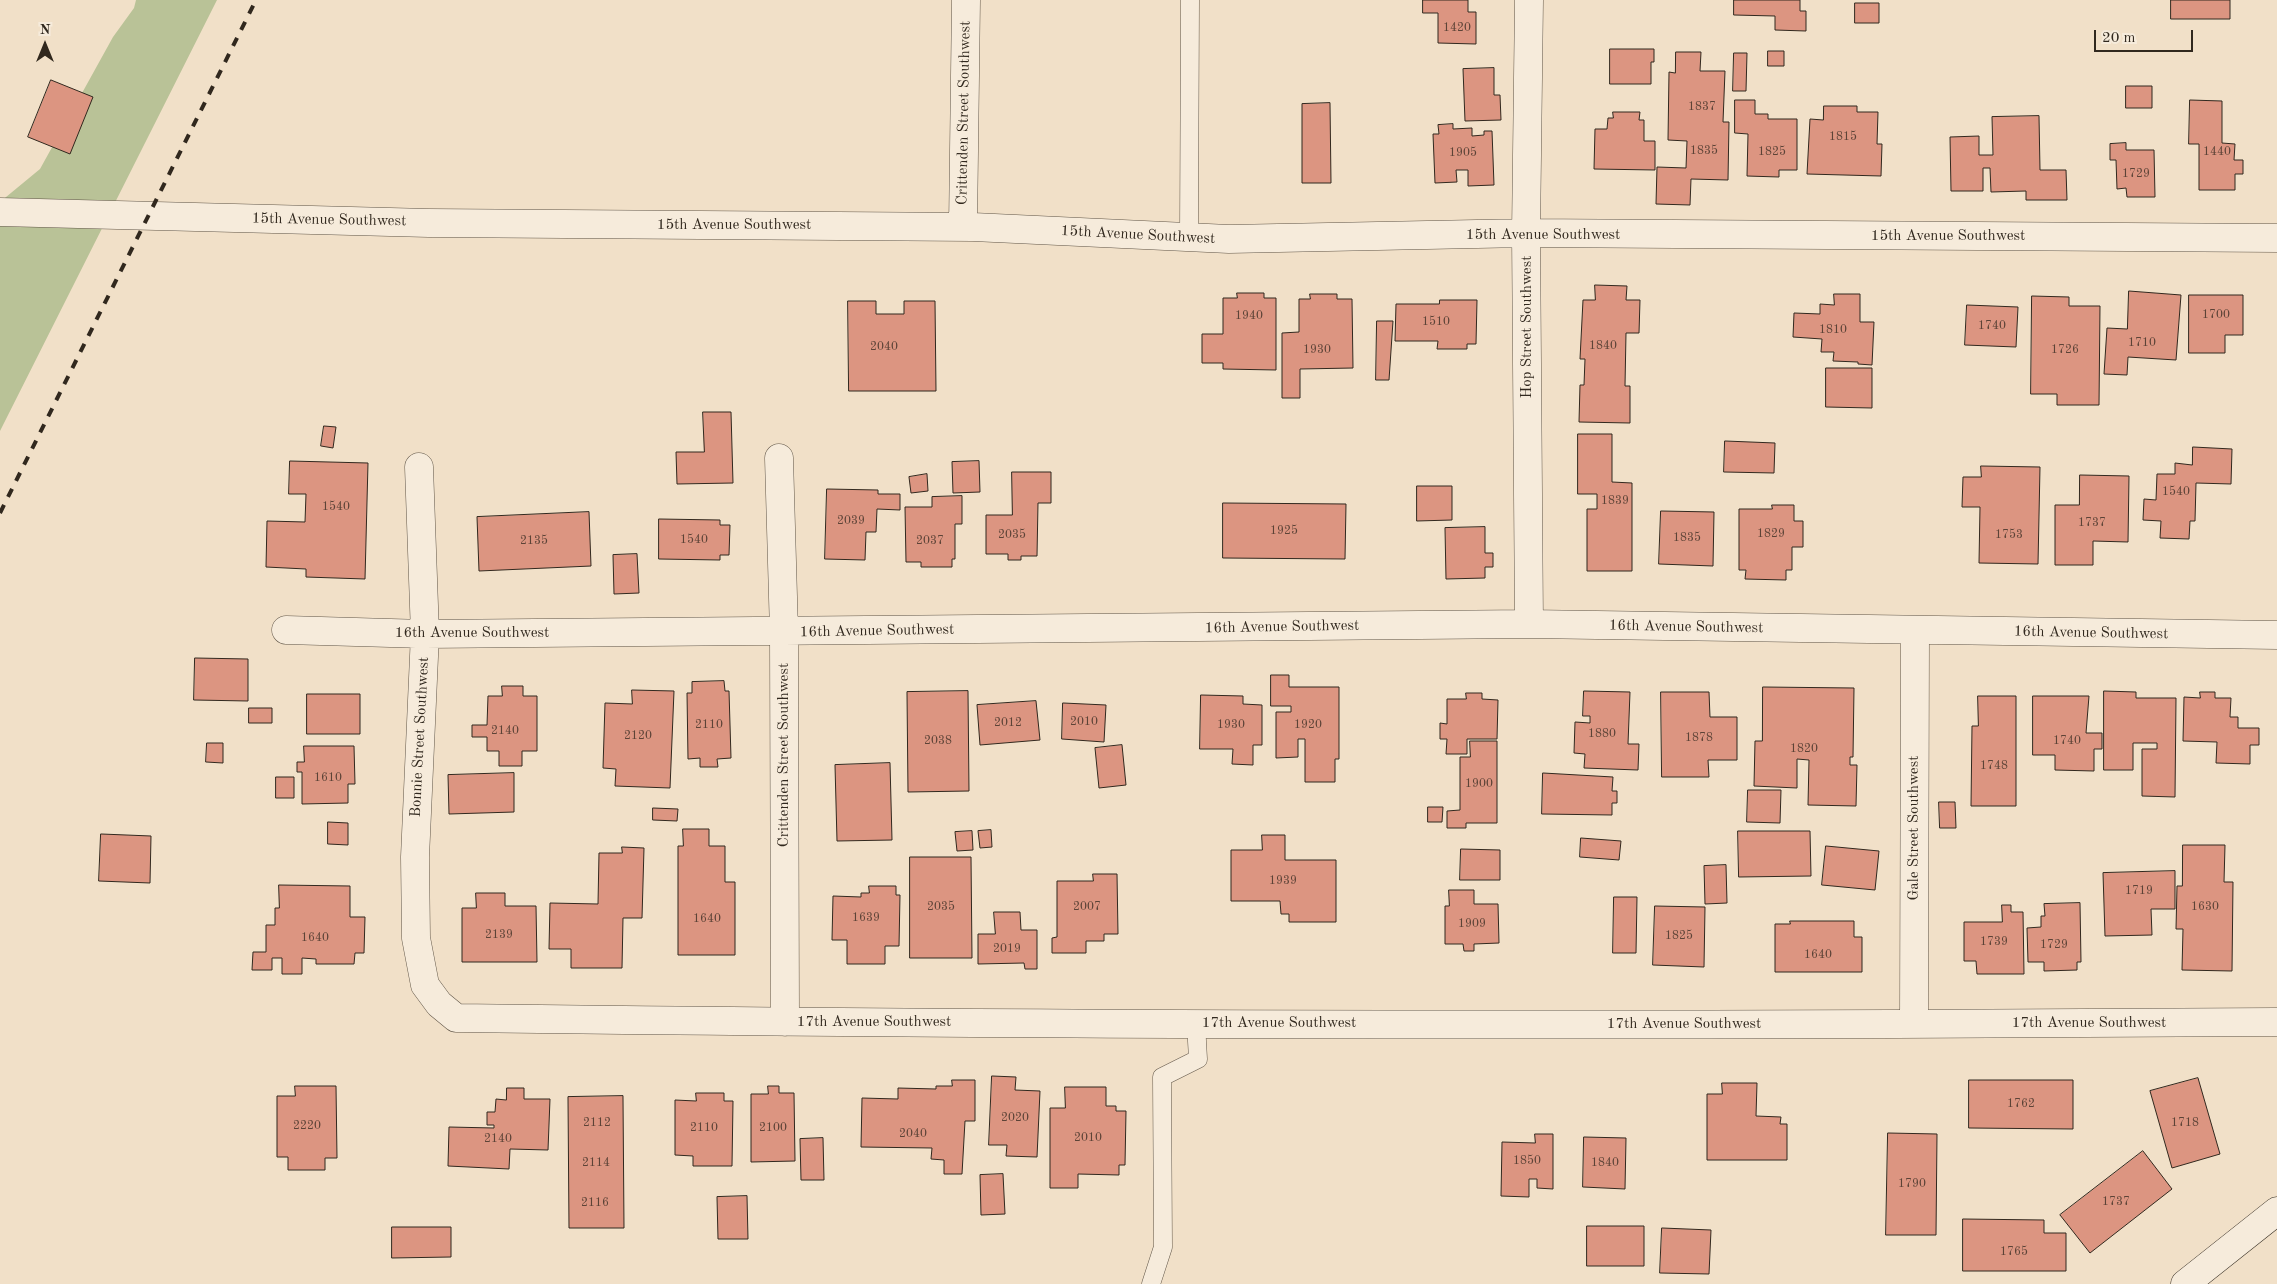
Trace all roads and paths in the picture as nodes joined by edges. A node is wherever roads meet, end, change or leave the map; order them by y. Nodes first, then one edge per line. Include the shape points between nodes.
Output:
1 (966, 0) edge
2 (1190, 0) edge
3 (1529, 0) edge
4 (0, 212) edge
5 (963, 227) junction
6 (1526, 234) junction
7 (1188, 237) junction
8 (2277, 238) edge
9 (779, 458) dead end
10 (419, 467) dead end
11 (1529, 624) junction
12 (286, 630) dead end
13 (1915, 631) junction
14 (784, 632) junction
15 (425, 634) junction
16 (2277, 635) edge
17 (415, 856) joint
18 (785, 1022) junction
19 (2277, 1022) edge
20 (1196, 1023) junction
21 (1914, 1024) junction
22 (2277, 1211) edge
23 (1151, 1284) edge
24 (2185, 1284) edge

1 - 5 street, Crittenden Street Southwest
2 - 7 lane
3 - 6 street, Hop Street Southwest
4 - 5 street, 15th Avenue Southwest via 429,222
5 - 7 street, 15th Avenue Southwest
6 - 7 street, 15th Avenue Southwest via 1229,240
6 - 8 street, 15th Avenue Southwest
6 - 11 street, Hop Street Southwest
9 - 14 street, Crittenden Street Southwest
10 - 15 street, Bonnie Street Southwest
11 - 13 street, 16th Avenue Southwest
11 - 14 street, 16th Avenue Southwest
12 - 15 street, 16th Avenue Southwest
13 - 16 street, 16th Avenue Southwest
13 - 21 street, Gale Street Southwest
14 - 15 street, 16th Avenue Southwest
14 - 18 street, Crittenden Street Southwest
15 - 17 street, Bonnie Street Southwest
17 - 18 street, 17th Avenue Southwest via 416,938 425,985 438,1004 456,1018
18 - 20 street, 17th Avenue Southwest
19 - 21 street, 17th Avenue Southwest
20 - 21 street, 17th Avenue Southwest
20 - 23 lane via 1198,1059 1162,1077 1163,1248
22 - 24 street

